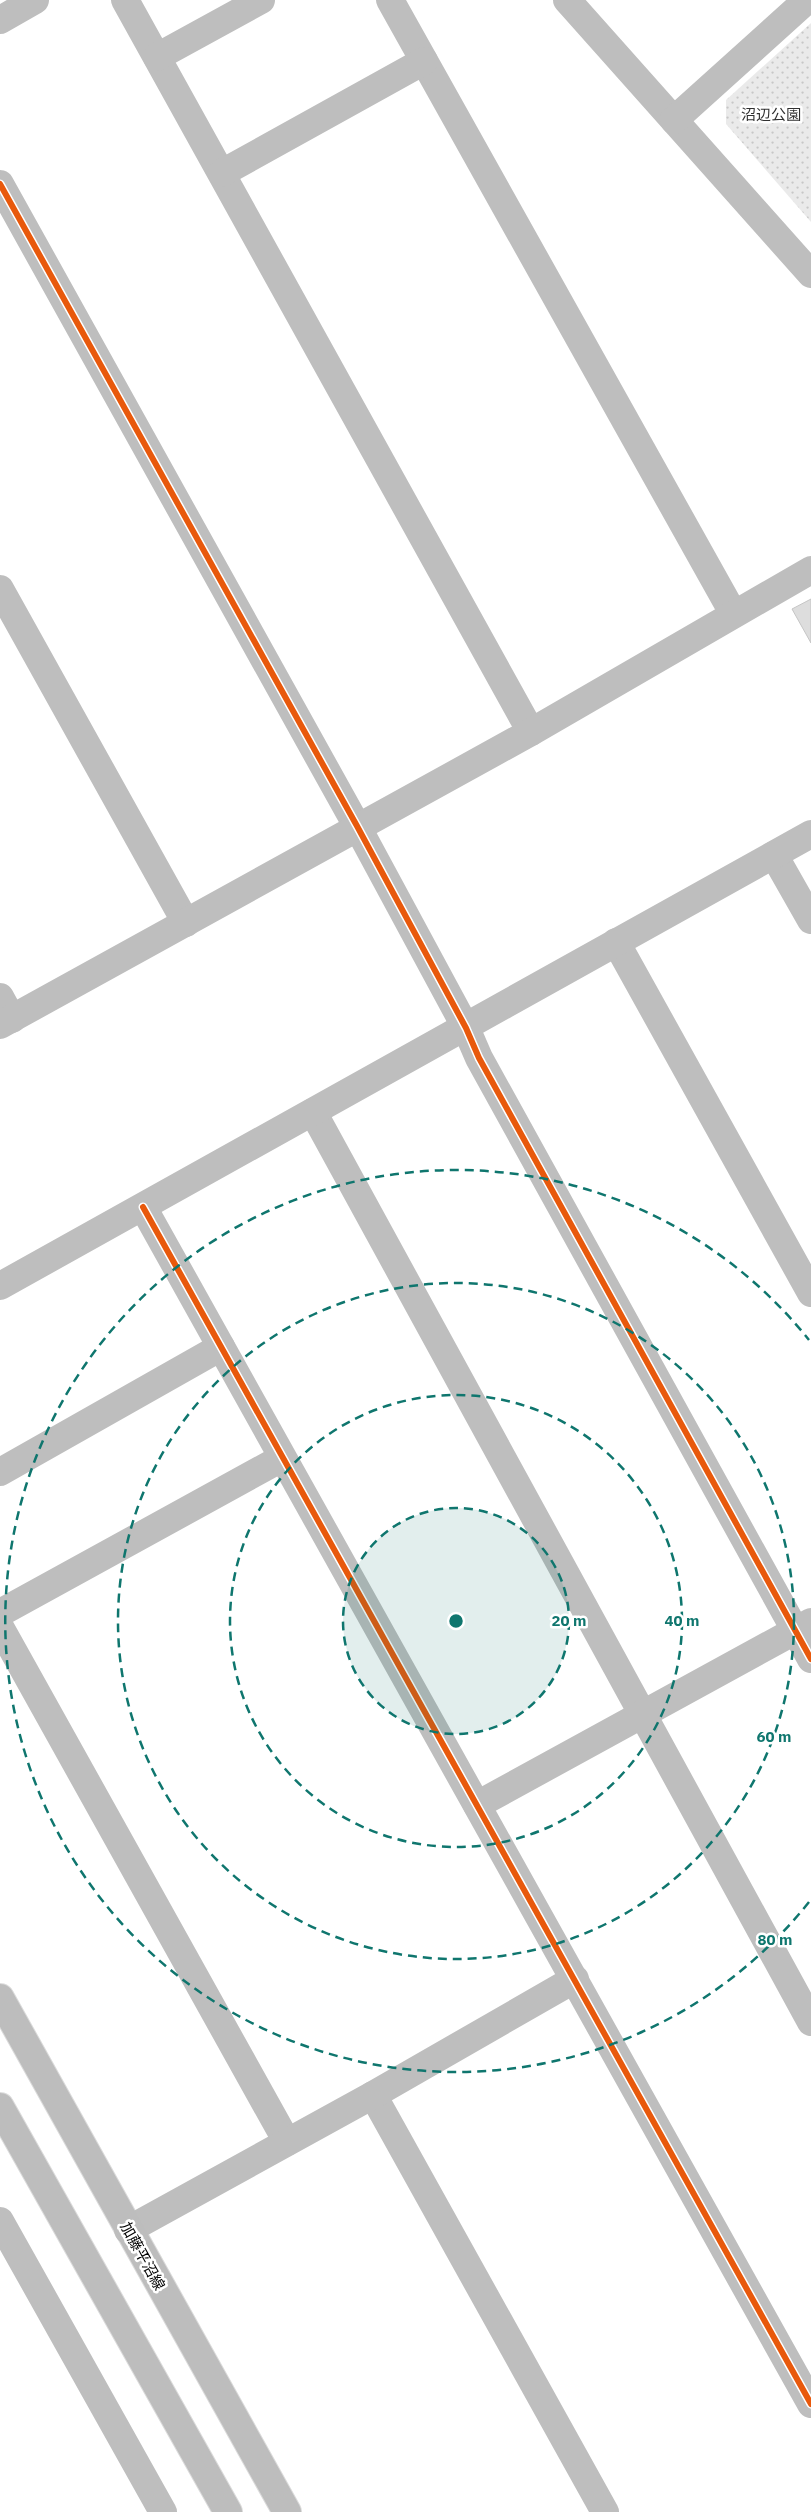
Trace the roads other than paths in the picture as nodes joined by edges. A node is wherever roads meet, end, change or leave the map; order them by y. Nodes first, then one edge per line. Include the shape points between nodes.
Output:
1 (35, 0) edge
2 (125, 0) edge
3 (261, 0) edge
4 (390, 0) edge
5 (567, 0) edge
6 (806, 0) edge
7 (0, 20) edge
8 (157, 57) junction
9 (424, 61) junction
10 (674, 120) junction
11 (222, 173) junction
12 (0, 184) edge
13 (811, 274) edge
14 (811, 570) edge
15 (0, 589) edge
16 (733, 613) junction
17 (531, 732) junction
18 (357, 826) junction
19 (811, 834) edge
20 (774, 855) junction
21 (811, 920) edge
22 (186, 923) junction
23 (616, 942) junction
24 (4, 1014) edge
25 (466, 1028) junction
26 (313, 1112) junction
27 (143, 1207) junction
28 (0, 1286) edge
29 (811, 1293) edge
30 (221, 1346) junction
31 (282, 1458) junction
32 (0, 1472) edge
33 (0, 1613) edge
34 (803, 1626) edge
35 (0, 1627) edge
36 (811, 1659) edge
37 (642, 1715) junction
38 (477, 1805) junction
39 (575, 1979) junction
40 (0, 1998) edge
41 (811, 2022) edge
42 (373, 2095) junction
43 (0, 2107) edge
44 (287, 2142) junction
45 (0, 2221) edge
46 (128, 2230) junction
47 (809, 2395) edge
48 (162, 2512) edge
49 (228, 2512) edge
50 (287, 2512) edge
51 (605, 2512) edge

1 - 7 street
2 - 8 street
3 - 8 street
4 - 9 street
5 - 10 street
6 - 10 street
8 - 11 street
9 - 11 street
9 - 16 street
10 - 13 street
11 - 17 street
12 - 18 street
14 - 16 street
15 - 22 street
16 - 17 street
17 - 18 street
18 - 22 street
18 - 25 street
19 - 20 street
20 - 21 street
20 - 23 street
22 - 24 street
23 - 25 street
23 - 29 street
25 - 26 street
25 - 34 street via 484,1067
26 - 27 street
26 - 37 street
27 - 28 street
27 - 30 street
30 - 31 street
30 - 32 street
31 - 33 street
31 - 38 street
34 - 36 street
34 - 37 street
35 - 44 street
37 - 38 street
37 - 41 street
38 - 39 street
39 - 42 street
39 - 47 street
40 - 46 main road, 加藤平沼線
42 - 44 street
42 - 51 street
43 - 49 main road
44 - 46 street
45 - 48 street
46 - 50 main road, 加藤平沼線

